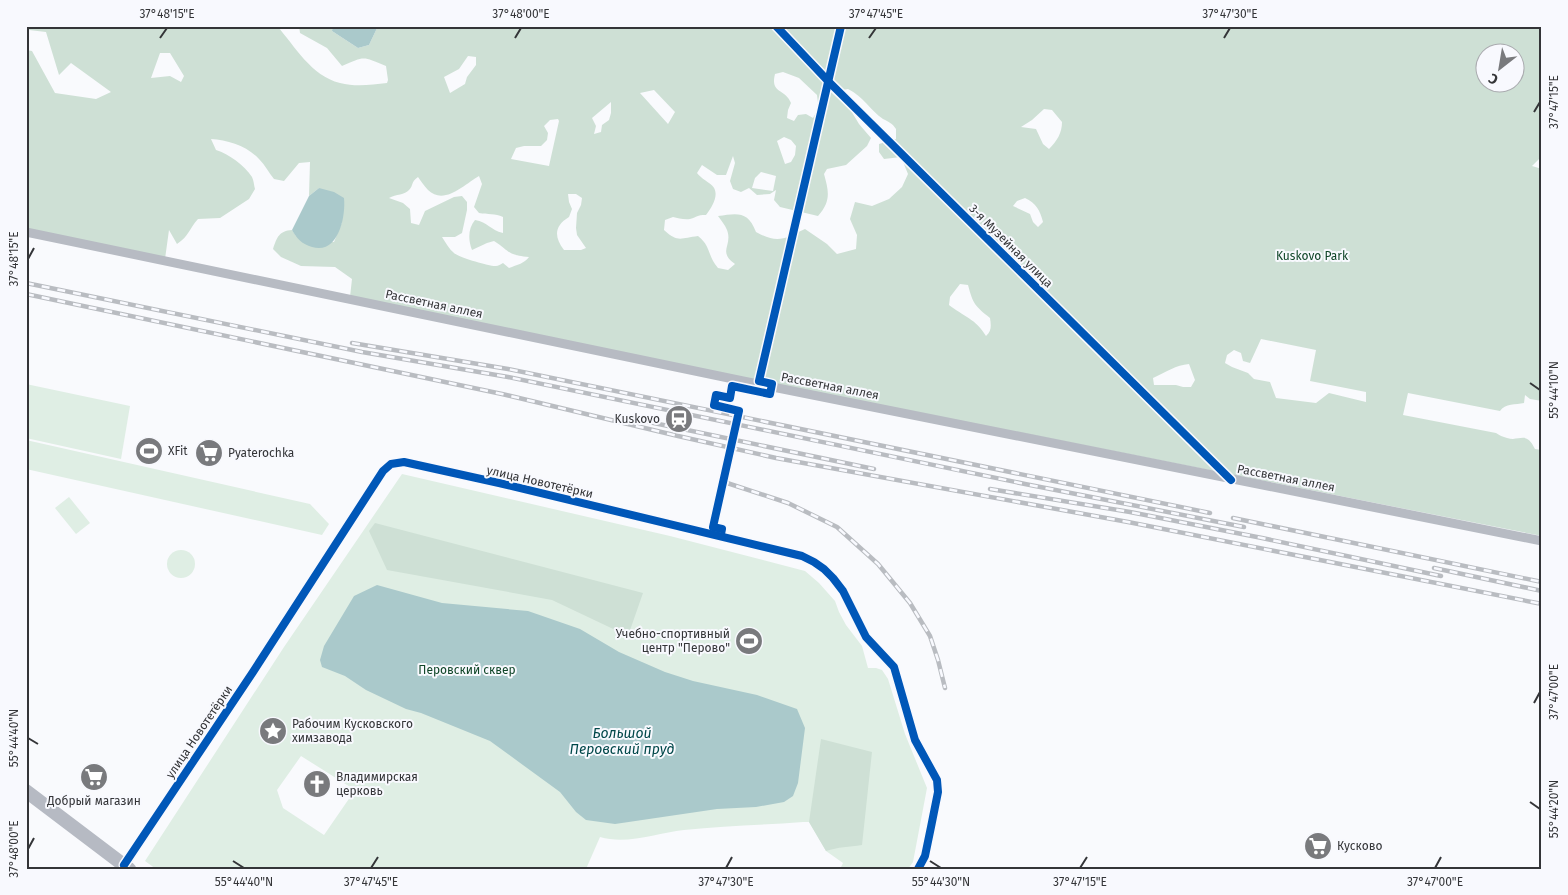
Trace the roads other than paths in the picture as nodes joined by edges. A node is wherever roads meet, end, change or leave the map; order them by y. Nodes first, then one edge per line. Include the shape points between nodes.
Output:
1 (26, 232) edge
2 (1542, 541) edge
3 (26, 791) edge
4 (125, 868) edge
5 (918, 869) edge

1 - 2 street, Рассветная аллея via 772,387
3 - 4 main road
4 - 5 street, улица Новотетёрки via 383,471 392,464 404,462 802,556 824,569 843,591 866,637 894,667 915,740 937,780 932,828

